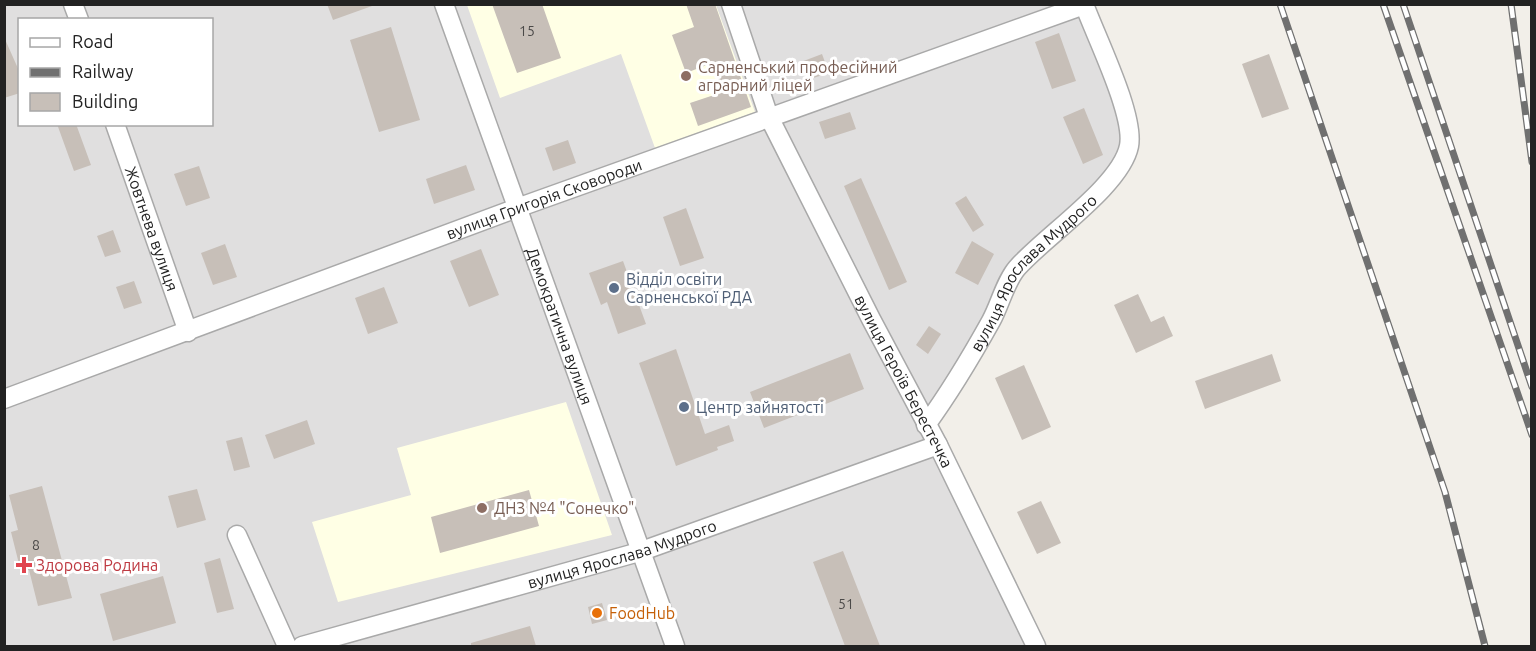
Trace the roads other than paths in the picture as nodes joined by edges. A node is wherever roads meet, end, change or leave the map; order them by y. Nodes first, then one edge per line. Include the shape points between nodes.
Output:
1 (444, 4) edge
2 (731, 4) edge
3 (1084, 5) edge
4 (769, 117) junction
5 (116, 126) edge
6 (517, 208) junction
7 (188, 332) junction
8 (4, 399) edge
9 (926, 425) junction
10 (938, 445) junction
11 (237, 535) dead end
12 (639, 552) junction
13 (288, 646) edge
14 (302, 646) edge
15 (675, 646) edge
16 (1036, 646) edge

1 - 6 street, Демократична вулиця
2 - 4 street, вулиця Героїв Берестечка
3 - 4 street, вулиця Григорія Сковороди
3 - 9 street, вулиця Ярослава Мудрого via 1127,120 1130,144 1125,162 1105,186 1014,271 992,319
4 - 6 street, вулиця Григорія Сковороди
4 - 9 street, вулиця Героїв Берестечка
5 - 7 street, Жовтнева вулиця
6 - 7 street, вулиця Григорія Сковороди
6 - 12 street, Демократична вулиця
7 - 8 street, вулиця Григорія Сковороди
9 - 10 street, вулиця Героїв Берестечка
10 - 12 street, вулиця Ярослава Мудрого
10 - 16 street, вулиця Героїв Берестечка
11 - 13 street
12 - 14 street, вулиця Ярослава Мудрого
12 - 15 street, Демократична вулиця

